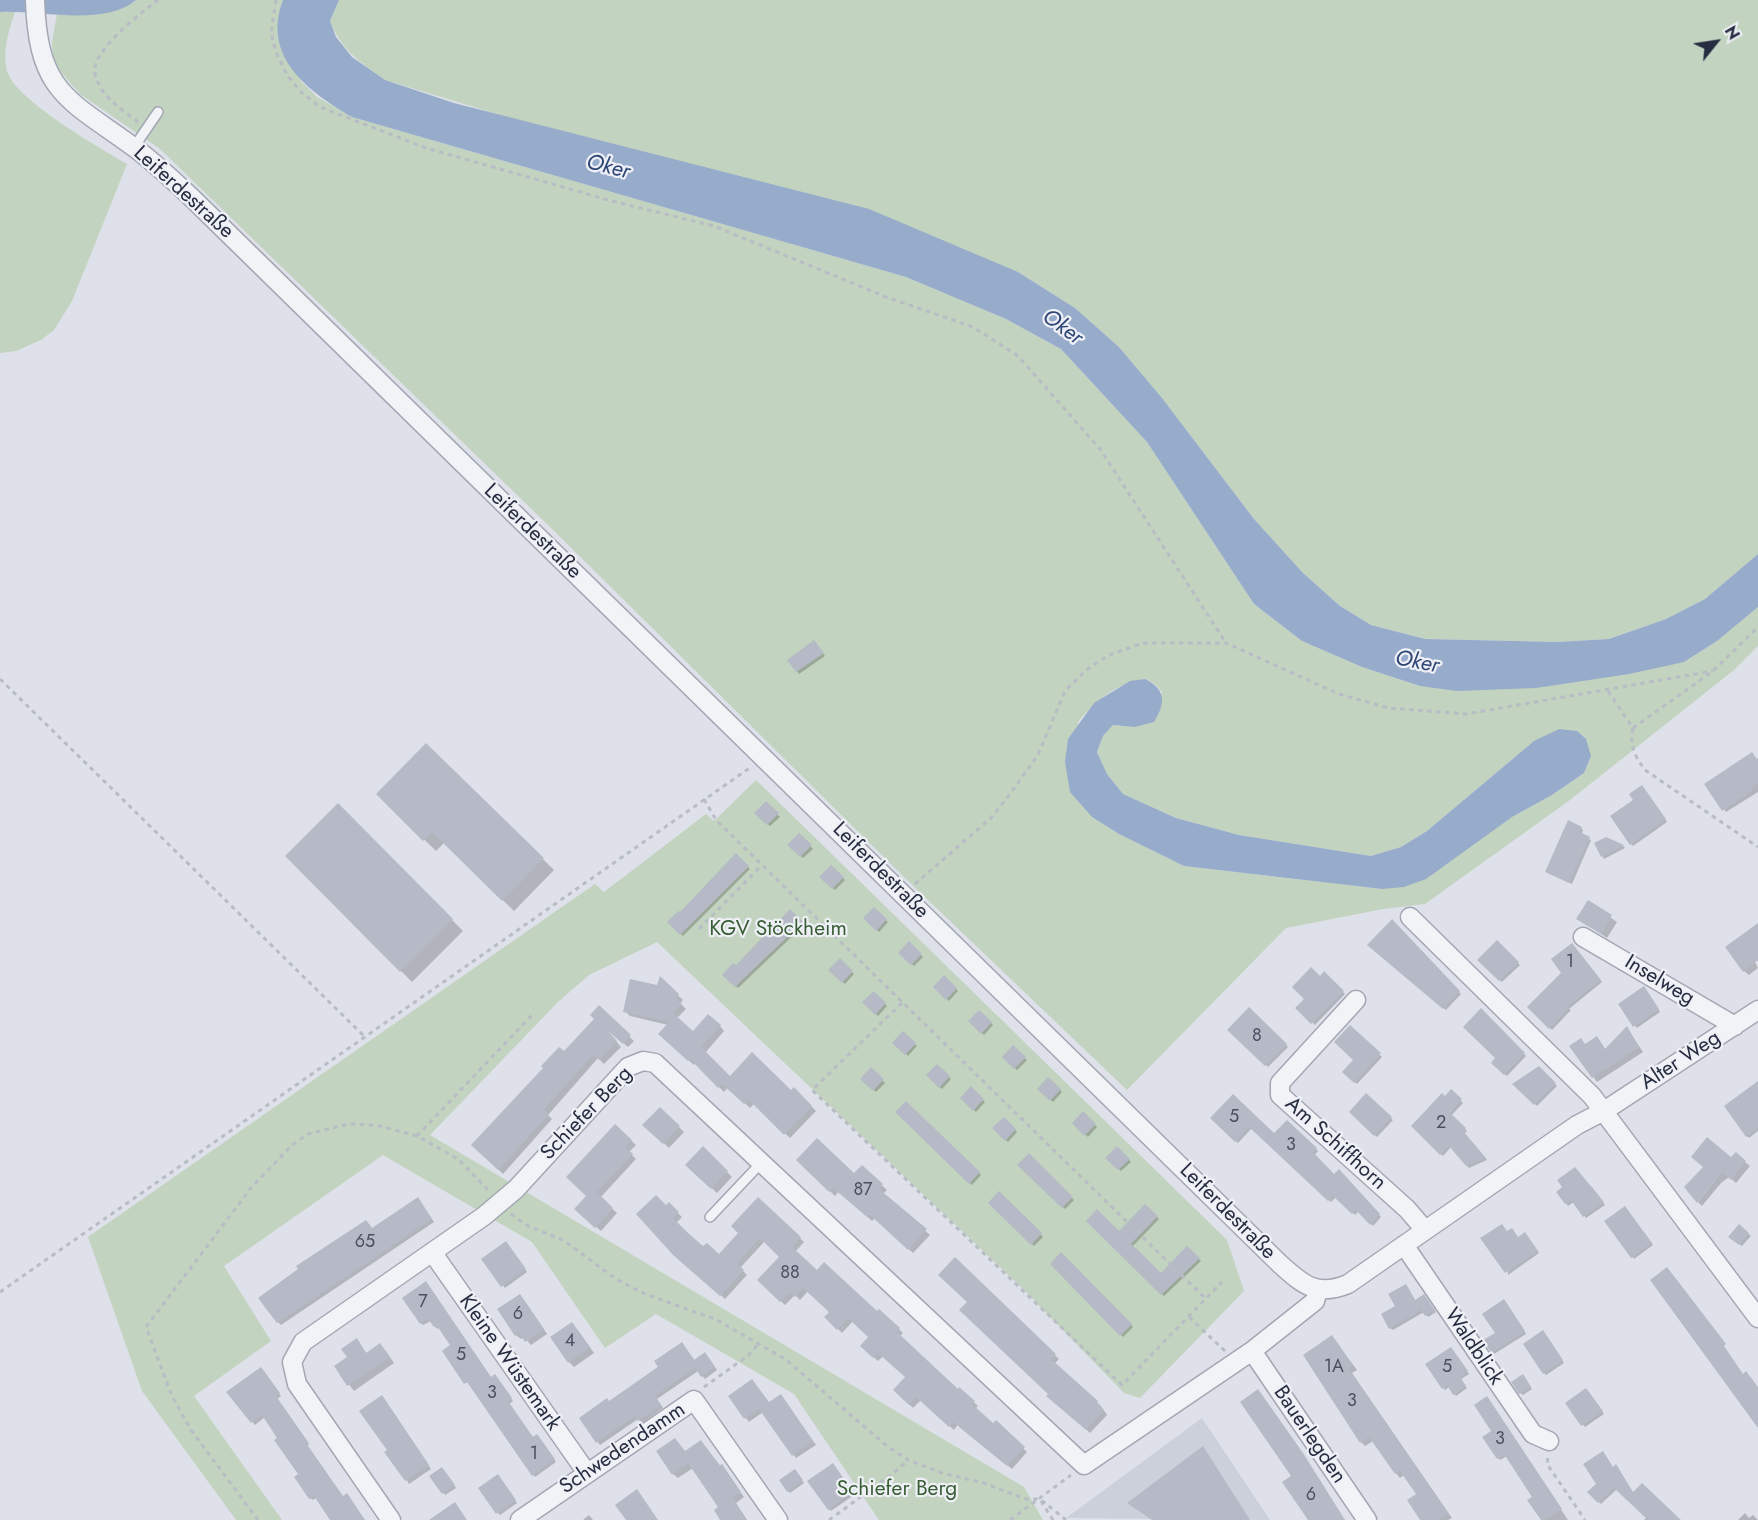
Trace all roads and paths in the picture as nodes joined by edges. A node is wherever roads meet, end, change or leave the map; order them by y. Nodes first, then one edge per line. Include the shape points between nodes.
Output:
1 (36, 0) edge
2 (158, 0) edge
3 (276, 0) edge
4 (158, 112) dead end
5 (146, 128) junction
6 (134, 147) junction
7 (1758, 627) edge
8 (1227, 643) junction
9 (1713, 671) junction
10 (0, 679) edge
11 (1608, 691) junction
12 (1633, 728) junction
13 (763, 756) junction
14 (705, 800) junction
15 (1758, 847) edge
16 (762, 865) junction
17 (903, 895) junction
18 (1410, 916) dead end
19 (699, 929) dead end
20 (1583, 936) dead end
21 (1356, 1000) dead end
22 (902, 1003) junction
23 (1758, 1010) edge
24 (532, 1016) dead end
25 (1735, 1026) junction
26 (365, 1038) junction
27 (1604, 1111) junction
28 (417, 1136) junction
29 (762, 1162) junction
30 (501, 1202) junction
31 (710, 1217) dead end
32 (1425, 1230) junction
33 (1404, 1245) junction
34 (432, 1252) junction
35 (1222, 1282) dead end
36 (1318, 1290) junction
37 (0, 1292) edge
38 (1206, 1299) junction
39 (1189, 1317) junction
40 (1758, 1318) edge
41 (758, 1344) junction
42 (1252, 1351) junction
43 (1236, 1361) junction
44 (694, 1400) junction
45 (1549, 1442) joint
46 (908, 1460) junction
47 (1084, 1465) junction
48 (587, 1473) junction
49 (1040, 1499) junction
50 (258, 1520) edge
51 (391, 1520) edge
52 (520, 1520) edge
53 (778, 1520) edge
54 (829, 1520) edge
55 (1010, 1520) edge
56 (1053, 1520) edge
57 (1066, 1520) edge
58 (1367, 1520) edge
59 (1585, 1520) edge

1 - 6 street, Leiferdestraße via 42,56 57,87 80,110
2 - 5 path via 105,49 94,72 115,105
3 - 8 path via 272,33 276,52 287,75 320,107 426,148 714,226 886,297 973,327 1018,356 1101,449
4 - 5 lane
5 - 6 lane
6 - 13 street, Leiferdestraße via 199,205
7 - 9 path
8 - 11 path via 1340,694 1389,708 1466,714
8 - 17 path via 1143,643 1108,655 1086,670 1065,691 1038,754 991,818
9 - 11 path
9 - 12 path
10 - 26 path
11 - 12 path
12 - 15 path via 1634,755 1645,770
13 - 14 path
13 - 17 street, Leiferdestraße
14 - 16 path via 716,820
14 - 26 path
16 - 19 path
16 - 22 path
17 - 36 street, Leiferdestraße via 1280,1264 1302,1283
18 - 27 street
20 - 25 street, Inselweg
21 - 32 street, Am Schiffhorn via 1280,1083 1280,1095 1407,1209
22 - 38 path
22 - 39 path via 812,1090 1122,1385
23 - 25 street, Alter Weg
24 - 28 path
25 - 27 street, Alter Weg
26 - 37 path
27 - 32 street via 1577,1125
27 - 40 street
28 - 30 path via 458,1160
28 - 50 path via 376,1125 349,1124 308,1134 292,1145 251,1188 146,1327 172,1396 191,1430
29 - 30 street, Schiefer Berg via 655,1063 643,1061 628,1067
29 - 31 lane
29 - 47 street, Schiefer Berg
30 - 34 street, Schiefer Berg
30 - 41 path via 513,1216 563,1240 616,1279 645,1294 715,1319
32 - 33 street
33 - 36 street via 1348,1284
33 - 45 street, Waldblick via 1533,1434
34 - 48 street, Kleine Wüstemark
34 - 51 street, Schiefer Berg via 303,1342 292,1362 297,1384
35 - 38 path
36 - 42 street via 1315,1301
38 - 39 path
39 - 43 path
41 - 44 path via 749,1355 699,1390
41 - 46 path via 785,1359
42 - 43 street
42 - 58 street, Bauerlegden
43 - 47 street
44 - 48 street, Schwedendamm
44 - 53 street, Schwedendamm
45 - 59 path via 1547,1464
46 - 49 path via 1025,1499
46 - 54 path
47 - 49 path
48 - 52 street, Schwedendamm
49 - 55 path
49 - 56 path
49 - 57 path

